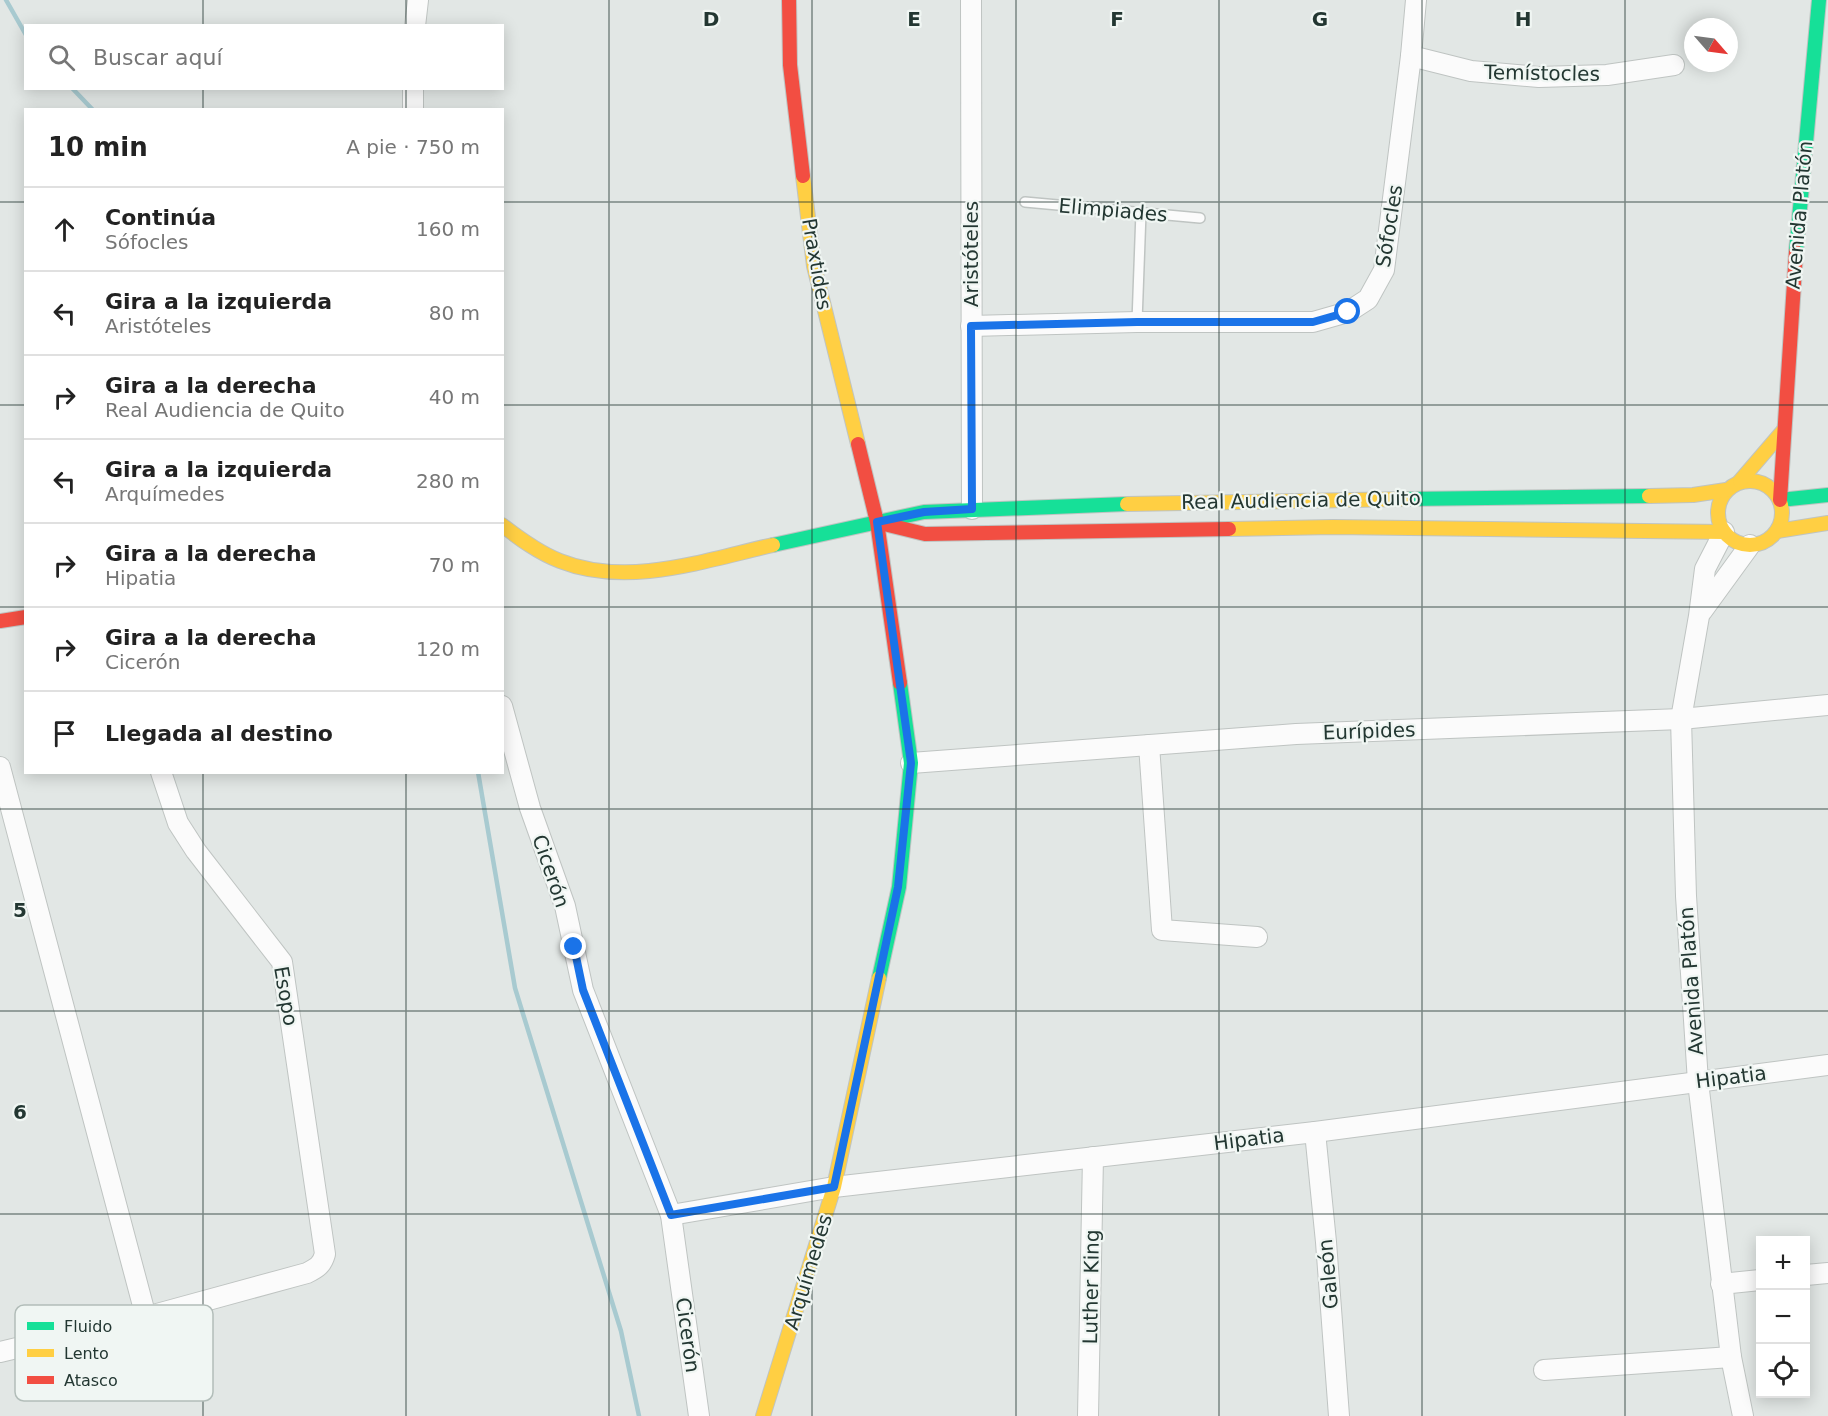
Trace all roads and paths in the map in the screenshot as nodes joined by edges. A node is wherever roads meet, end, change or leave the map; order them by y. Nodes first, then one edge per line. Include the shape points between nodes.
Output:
1 (418, 0) edge
2 (789, 0) edge
3 (971, 0) edge
4 (1416, 0) edge
5 (1820, 0) edge
6 (416, 24) edge
7 (1411, 56) junction
8 (1674, 65) dead end
9 (413, 90) edge
10 (412, 108) edge
11 (1025, 202) dead end
12 (1141, 212) junction
13 (1200, 218) dead end
14 (1137, 322) junction
15 (971, 326) junction
16 (1783, 431) junction
17 (1740, 482) junction
18 (1726, 490) junction
19 (1828, 495) edge
20 (1780, 500) junction
21 (972, 509) junction
22 (877, 522) junction
23 (1828, 523) edge
24 (504, 527) edge
25 (1777, 531) junction
26 (1724, 532) junction
27 (1750, 545) junction
28 (1699, 616) junction
29 (24, 617) edge
30 (0, 621) edge
31 (1828, 705) edge
32 (504, 713) edge
33 (1681, 719) junction
34 (1149, 745) junction
35 (911, 763) junction
36 (0, 767) edge
37 (162, 774) edge
38 (1257, 937) dead end
39 (1828, 1065) edge
40 (1698, 1082) junction
41 (1315, 1132) junction
42 (1093, 1157) junction
43 (834, 1187) junction
44 (671, 1215) junction
45 (1828, 1273) edge
46 (1810, 1275) edge
47 (1756, 1280) edge
48 (1721, 1284) junction
49 (143, 1305) edge
50 (190, 1305) edge
51 (15, 1348) edge
52 (0, 1352) edge
53 (1731, 1357) junction
54 (1544, 1371) dead end
55 (699, 1416) edge
56 (763, 1416) edge
57 (1088, 1416) edge
58 (1339, 1416) edge
59 (1743, 1416) edge

1 - 6 street
2 - 22 main road, Praxtides via 790,64 814,266
3 - 15 street, Aristóteles
4 - 7 street, Sófocles
5 - 16 main road, Avenida Platón via 1800,193
7 - 8 street, Temístocles via 1472,71 1539,77 1607,75
7 - 14 street, Sófocles via 1384,270 1368,299 1348,312 1313,322
9 - 10 street
11 - 12 lane, Elimpiades
12 - 13 lane, Elimpiades
12 - 14 lane
14 - 15 street, Sófocles
15 - 21 street, Aristóteles
16 - 17 main road
16 - 20 main road, Avenida Platón
17 - 18 main road
17 - 20 main road via 1756,480 1771,487
18 - 21 main road, Real Audiencia de Quito via 1693,495 1177,502
18 - 26 main road via 1719,504
19 - 20 main road
20 - 25 main road via 1782,512
21 - 22 main road, Real Audiencia de Quito via 924,512
22 - 24 main road, Real Audiencia de Quito via 671,568 635,572 587,570 545,556
22 - 26 main road, Real Audiencia de Quito via 925,534 1333,527
22 - 35 main road, Arquímedes
23 - 25 main road
25 - 27 main road via 1769,540
26 - 27 main road via 1736,542
26 - 28 street, Avenida Platón via 1705,569
27 - 28 street, Avenida Platón
28 - 33 street, Avenida Platón
29 - 30 main road
31 - 33 street, Eurípides
32 - 44 street, Cicerón via 530,808 565,906 583,990
33 - 34 street, Eurípides via 1296,734
33 - 40 street, Avenida Platón via 1686,897
34 - 35 street, Eurípides
34 - 38 street via 1162,930
35 - 43 main road, Arquímedes via 898,887
36 - 49 street
37 - 50 street, Esopo via 178,823 282,962 325,1254 318,1268 307,1273
39 - 40 street, Hipatia
40 - 41 street, Hipatia
40 - 48 street, Avenida Platón
41 - 42 street, Hipatia
41 - 58 street, Galeón
42 - 43 street, Hipatia
42 - 57 street, Luther King
43 - 44 street, Hipatia
43 - 56 main road, Arquímedes
44 - 55 street, Cicerón
45 - 46 street
47 - 48 street
48 - 53 street, Avenida Platón
51 - 52 street
53 - 54 street
53 - 59 street, Avenida Platón

